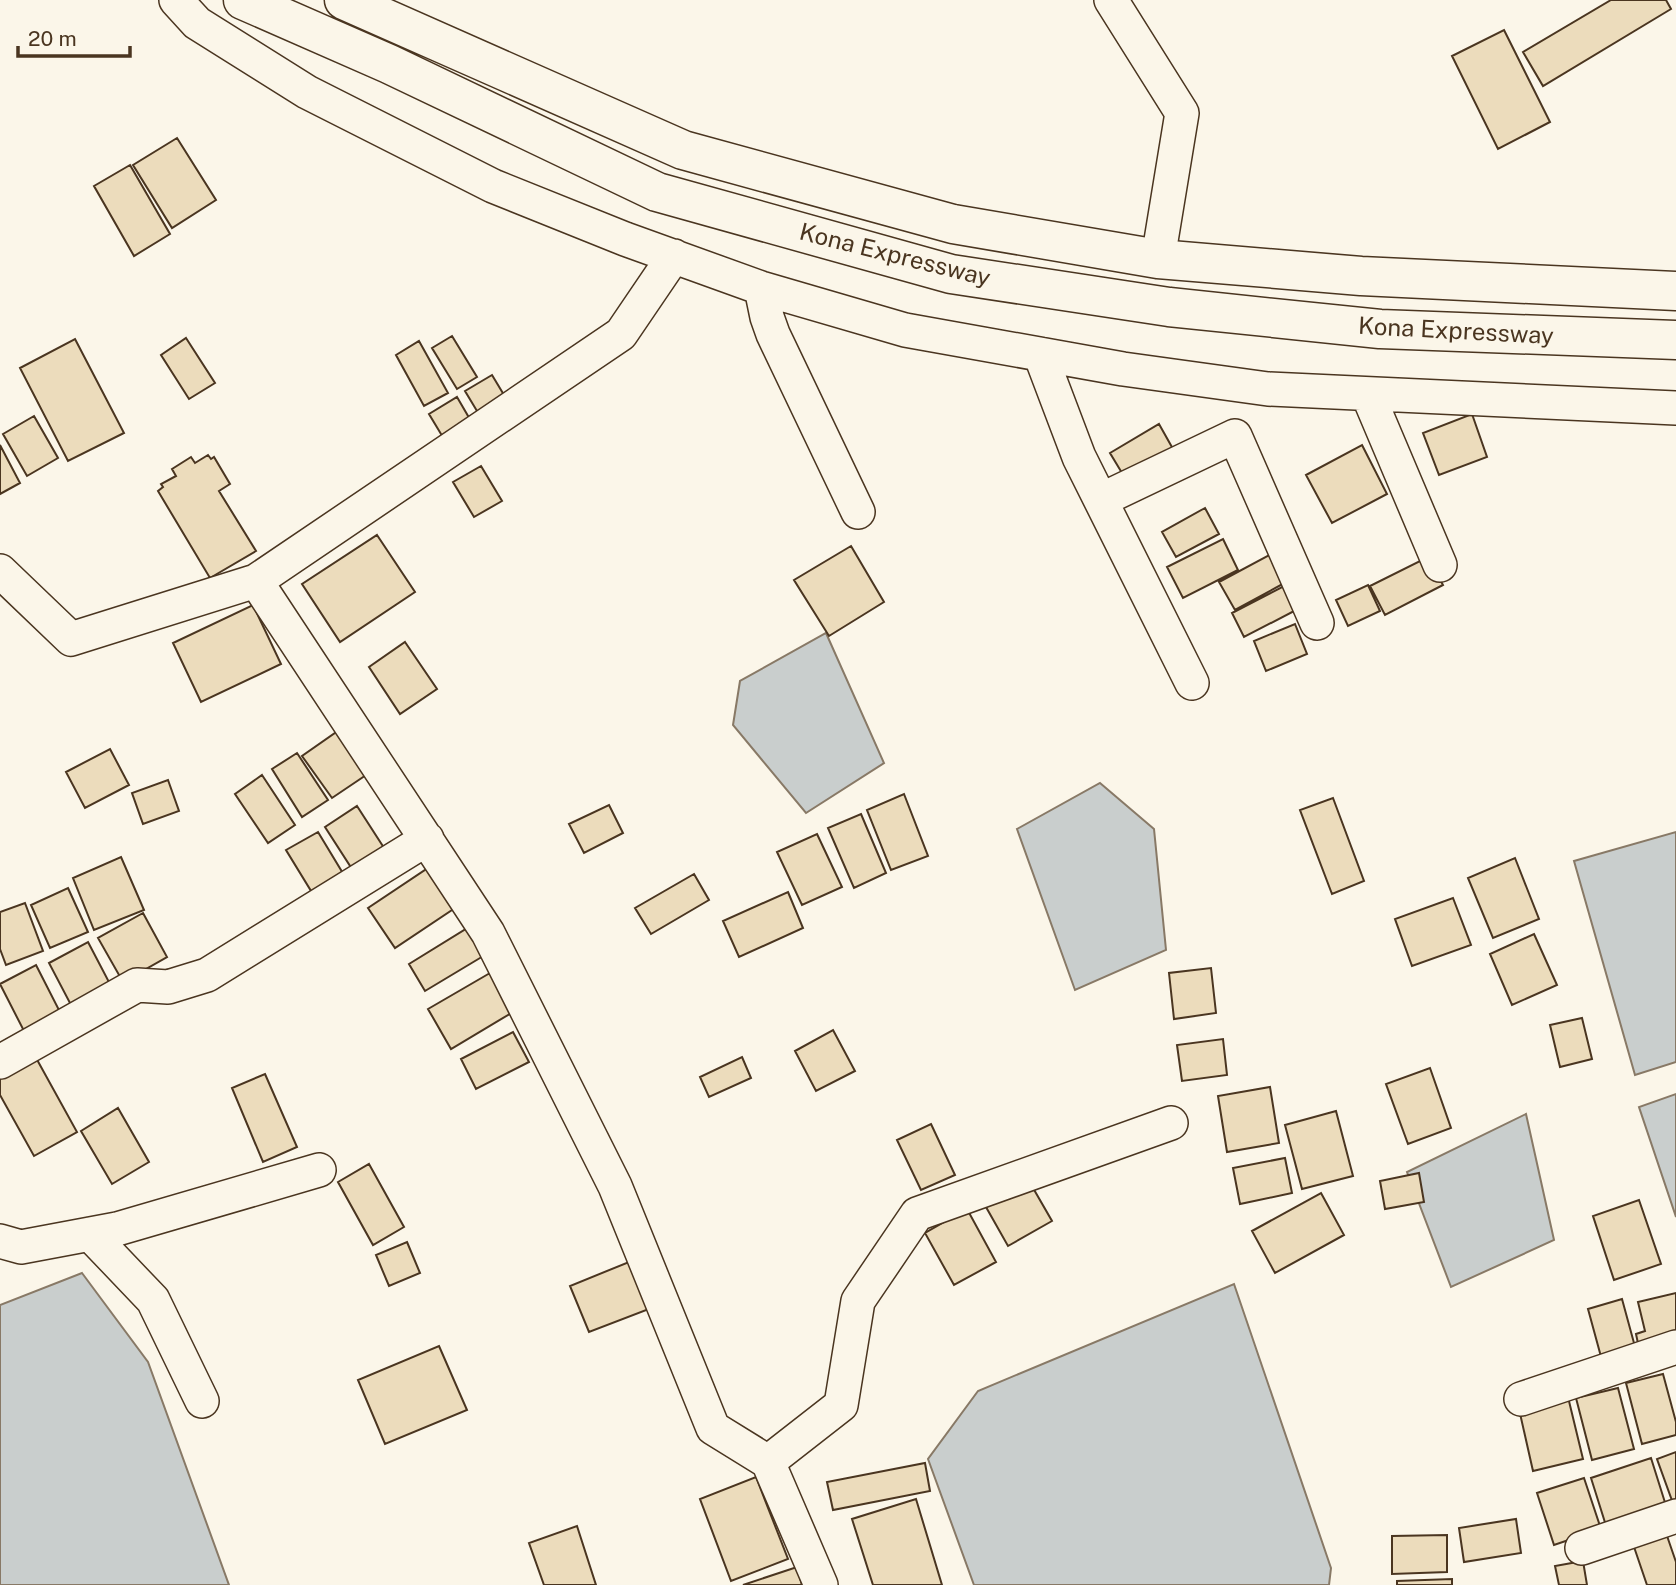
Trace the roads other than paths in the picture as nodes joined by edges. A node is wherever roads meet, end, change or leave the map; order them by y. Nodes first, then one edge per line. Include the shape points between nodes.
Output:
1 (176, 0) edge
2 (243, 0) edge
3 (344, 0) edge
4 (1111, 0) edge
5 (674, 256) junction
6 (1158, 259) junction
7 (761, 288) junction
8 (1676, 291) edge
9 (1676, 340) edge
10 (1040, 354) junction
11 (1368, 395) junction
12 (1676, 408) edge
13 (1101, 500) junction
14 (858, 512) dead end
15 (1440, 565) dead end
16 (0, 571) edge
17 (256, 581) junction
18 (1317, 623) dead end
19 (1192, 683) dead end
20 (427, 839) junction
21 (0, 1062) edge
22 (1171, 1123) dead end
23 (319, 1171) dead end
24 (90, 1234) junction
25 (0, 1241) edge
26 (1676, 1347) edge
27 (1521, 1399) dead end
28 (202, 1401) dead end
29 (768, 1462) junction
30 (1676, 1516) edge
31 (1582, 1548) dead end
32 (821, 1585) edge

1 - 5 street via 197,23 307,92 493,186
2 - 9 highway, Kona Expressway via 657,192 951,274 1169,307 1380,329
3 - 6 highway, Kona Expressway via 683,150 953,223
4 - 6 street via 1182,113
5 - 7 street
5 - 17 street via 621,334
6 - 8 highway, Kona Expressway via 1362,276
7 - 10 street via 905,330
7 - 14 street via 773,334
10 - 11 street via 1268,389
10 - 13 street via 1079,457
11 - 12 street
11 - 15 street
13 - 18 street via 1235,436
13 - 19 street
16 - 17 street via 71,639
17 - 20 street
20 - 21 street via 207,975 168,987 137,985
20 - 29 street via 488,933 615,1186 713,1428
22 - 29 street via 917,1214 858,1301 841,1405
23 - 24 street
24 - 25 street via 21,1247
24 - 28 street via 153,1300
26 - 27 street
29 - 32 street
30 - 31 street

